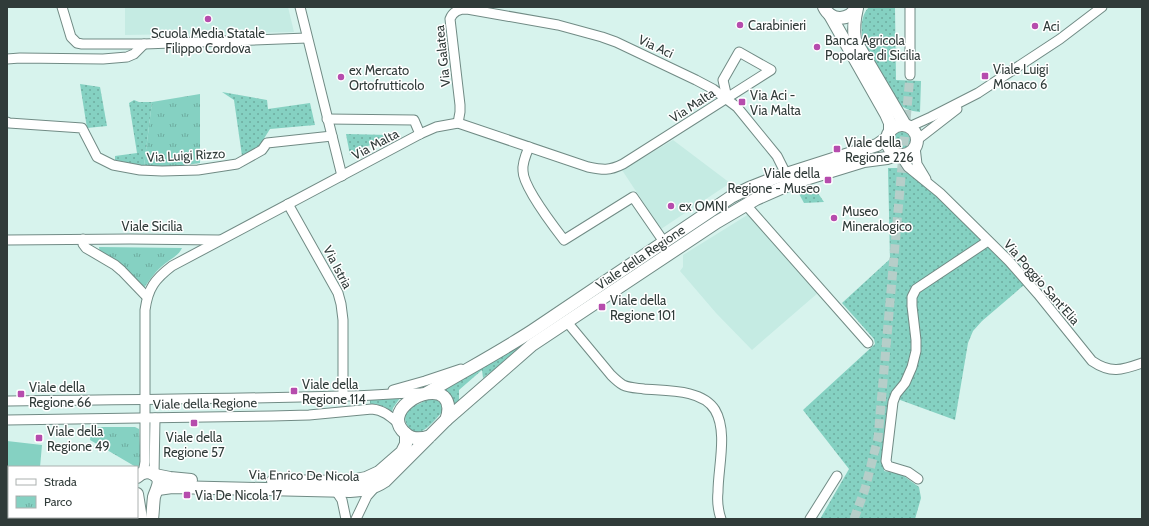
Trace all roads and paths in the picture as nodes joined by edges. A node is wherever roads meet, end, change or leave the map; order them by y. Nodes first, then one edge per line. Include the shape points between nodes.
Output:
1 (62, 7) edge
2 (300, 7) edge
3 (910, 7) edge
4 (1102, 7) edge
5 (857, 8) edge
6 (475, 9) edge
7 (827, 11) edge
8 (308, 38) junction
9 (144, 44) junction
10 (7, 59) edge
11 (910, 75) tunnel mouth
12 (973, 96) junction
13 (727, 98) junction
14 (327, 119) junction
15 (7, 122) edge
16 (458, 123) junction
17 (907, 126) junction
18 (420, 134) junction
19 (888, 134) junction
20 (332, 136) junction
21 (916, 144) junction
22 (529, 147) junction
23 (899, 155) junction
24 (786, 174) junction
25 (342, 176) junction
26 (932, 186) junction
27 (288, 204) junction
28 (746, 205) junction
29 (83, 239) junction
30 (7, 240) edge
31 (221, 240) junction
32 (988, 241) junction
33 (664, 242) junction
34 (147, 297) junction
35 (586, 302) junction
36 (558, 323) junction
37 (868, 343) dead end
38 (478, 363) junction
39 (1142, 363) edge
40 (426, 393) junction
41 (372, 395) junction
42 (343, 396) junction
43 (230, 399) junction
44 (144, 400) junction
45 (10, 410) edge
46 (230, 417) junction
47 (144, 418) junction
48 (155, 418) junction
49 (446, 420) junction
50 (398, 423) junction
51 (406, 434) junction
52 (430, 436) junction
53 (147, 475) edge
54 (837, 476) dead end
55 (918, 479) dead end
56 (375, 487) junction
57 (157, 491) junction
58 (336, 491) junction
59 (138, 493) edge
60 (138, 499) edge
61 (141, 519) edge
62 (152, 519) edge
63 (346, 519) edge
64 (356, 519) edge
65 (721, 519) edge
66 (810, 519) edge

1 - 9 street via 71,37 77,43
2 - 8 street
3 - 11 street
4 - 12 street via 1060,39
5 - 7 main road via 848,17 842,18
5 - 17 main road via 854,23 855,40
6 - 13 street, Via Aci via 558,25 602,37 696,80
6 - 16 street, Via Galatea via 458,10 450,19 460,105
7 - 19 main road via 886,114 890,123
8 - 9 street
8 - 14 street
9 - 10 street via 127,57
12 - 17 street via 932,117
12 - 21 street
13 - 13 street, Via Malta via 771,70 739,52 723,80
13 - 22 street, Via Malta via 612,169 588,167
13 - 24 street, Via Aci via 778,156
14 - 18 street via 414,120
14 - 20 street
15 - 20 street, Via Luigi Rizzo via 82,128 96,157 113,165 162,171 198,170 237,164 262,150 267,143
16 - 18 street, Via Malta via 436,127
16 - 22 street, Via Malta
17 - 19 main road via 896,126
17 - 21 main road via 916,135
18 - 25 street, Via Malta
19 - 23 main road via 888,147
19 - 24 main road, Viale della Regione via 872,147
20 - 25 street
21 - 23 main road via 907,154
21 - 26 street via 917,164
22 - 33 street via 522,172 527,186 564,240 633,197
23 - 26 street via 908,167
23 - 28 main road, Viale della Regione via 864,161 799,181
24 - 33 main road, Viale della Regione via 731,197
25 - 27 street, Via Malta
26 - 32 street, Via Poggio Sant'Elia
27 - 31 street, Via Malta
27 - 42 street, Via Istria via 338,294 341,304
28 - 35 main road, Viale della Regione via 634,278
28 - 37 street
29 - 30 street, Viale Sicilia
29 - 31 street, Viale Sicilia
29 - 34 street via 86,248 115,265
31 - 34 street, Via Malta via 184,259 162,274 150,288
32 - 39 street, Via Poggio Sant'Elia via 1014,267 1092,361 1110,369 1125,369
32 - 55 street via 916,289 912,297 916,351 910,372 893,402 886,461 888,466 908,472
33 - 35 main road, Viale della Regione
34 - 44 street, Via Malta
35 - 36 main road, Viale della Regione
35 - 36 main road, Viale della Regione
36 - 38 main road, Viale della Regione
36 - 49 main road, Viale della Regione
36 - 65 street via 624,386 693,394 712,406 718,415 722,438 718,492
38 - 40 main road, Viale della Regione
38 - 41 street
40 - 41 street
40 - 49 main road via 438,394 446,400 449,413
40 - 50 main road via 405,404 398,416
41 - 42 street, Viale della Regione
42 - 43 street, Viale della Regione
43 - 44 street, Viale della Regione
43 - 46 street
44 - 45 street, Viale della Regione
44 - 47 street, Via Malta
45 - 47 street, Viale della Regione
46 - 48 street, Viale della Regione
46 - 50 street, Viale della Regione via 309,415 372,409 388,414
47 - 48 street, Viale della Regione
47 - 53 street, Via Malta
48 - 53 street
49 - 52 main road
50 - 51 main road
51 - 52 main road via 420,438
51 - 53 main road, Via Enrico De Nicola via 404,449 386,467 373,476 346,482 186,480
52 - 56 main road, Via Enrico De Nicola via 385,481
53 - 57 main road via 159,482
54 - 66 street
56 - 58 main road, Via Enrico De Nicola via 350,492
56 - 64 street via 367,496
57 - 58 main road, Via Enrico De Nicola via 172,487
57 - 59 main road, Via Enrico De Nicola via 149,496
57 - 62 main road
58 - 63 street via 342,500
60 - 61 main road

